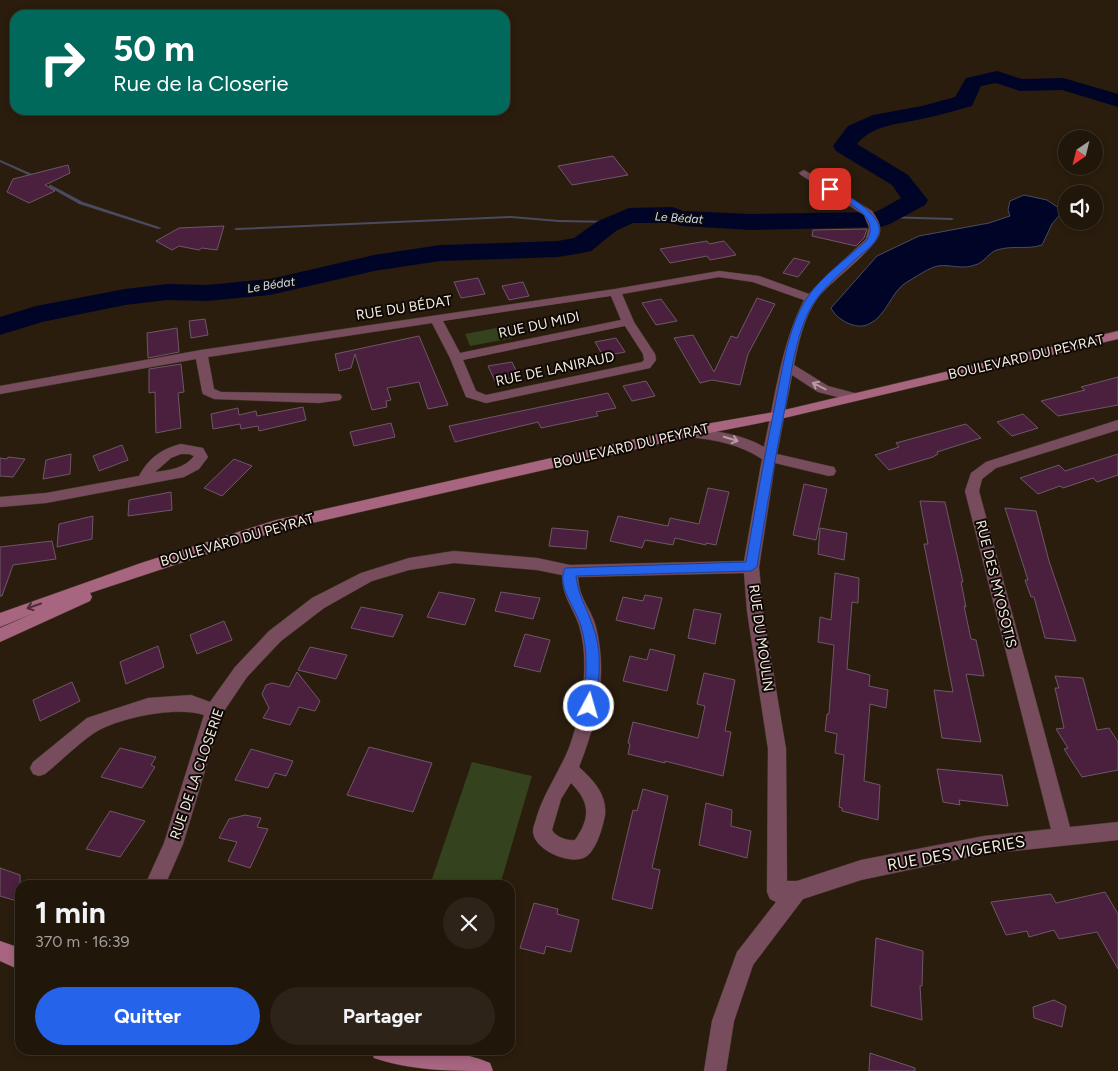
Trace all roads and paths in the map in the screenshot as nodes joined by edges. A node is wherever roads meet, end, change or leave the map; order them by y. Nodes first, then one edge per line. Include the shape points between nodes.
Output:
1 (804, 174) dead end
2 (615, 292) junction
3 (811, 299) junction
4 (435, 318) junction
5 (628, 322) junction
6 (1118, 335) edge
7 (201, 354) junction
8 (456, 358) junction
9 (788, 368) junction
10 (0, 390) edge
11 (336, 397) dead end
12 (853, 397) junction
13 (780, 415) junction
14 (1118, 426) edge
15 (689, 432) junction
16 (770, 457) junction
17 (829, 471) dead end
18 (143, 480) dead end
19 (0, 502) edge
20 (146, 567) junction
21 (751, 567) junction
22 (570, 571) junction
23 (0, 620) edge
24 (0, 635) edge
25 (214, 711) junction
26 (39, 768) dead end
27 (569, 769) dead end
28 (1118, 831) edge
29 (1063, 837) junction
30 (157, 880) edge
31 (797, 891) junction
32 (0, 951) edge
33 (15, 957) edge
34 (406, 1055) edge
35 (482, 1071) edge
36 (715, 1071) edge

1 - 3 street, RUE DU MOULIN via 868,213 876,232 871,241
2 - 3 street, RUE DU BÉDAT via 719,274 736,274 784,287
2 - 4 street, RUE DU BÉDAT
2 - 5 street, RUE DE LANIRAUD
3 - 9 street, RUE DU MOULIN via 802,316
4 - 7 street, RUE DU BÉDAT
4 - 8 street, RUE DE LANIRAUD
5 - 8 street, RUE DU MIDI
5 - 8 street, RUE DE LANIRAUD via 649,354 650,360 646,365 486,399 471,394
6 - 12 main road, BOULEVARD DU PEYRAT
7 - 10 street, RUE DU BÉDAT
7 - 11 street via 208,391 219,396 320,400
12 -> 9 street via 823,389
9 - 13 street, RUE DU MOULIN
12 - 13 main road, BOULEVARD DU PEYRAT
13 - 15 main road, BOULEVARD DU PEYRAT
13 - 16 street, RUE DU MOULIN
14 - 29 street, RUE DES MYOSOTIS via 991,465 976,478 972,490
15 -> 16 street via 721,436 750,445
15 - 20 main road, BOULEVARD DU PEYRAT via 276,526
16 - 17 street
16 - 21 street, RUE DU MOULIN
18 - 19 street via 46,498
20 -> 23 main road
20 - 24 main road
21 - 22 street, RUE DE LA CLOSERIE
21 - 31 street, RUE DU MOULIN via 777,749 777,892
22 - 25 street, RUE DE LA CLOSERIE via 537,564 454,557 409,564 367,577 318,603 275,636 241,672
22 - 27 street via 571,591 587,625 594,660 584,732
25 - 26 street via 191,703 148,706 93,724
25 - 30 street, RUE DE LA CLOSERIE via 173,844
28 - 29 street, RUE DES VIGERIES
29 - 31 street, RUE DES VIGERIES via 984,845 861,870
31 - 36 street via 744,959 723,1021
32 - 33 main road
34 - 35 main road

